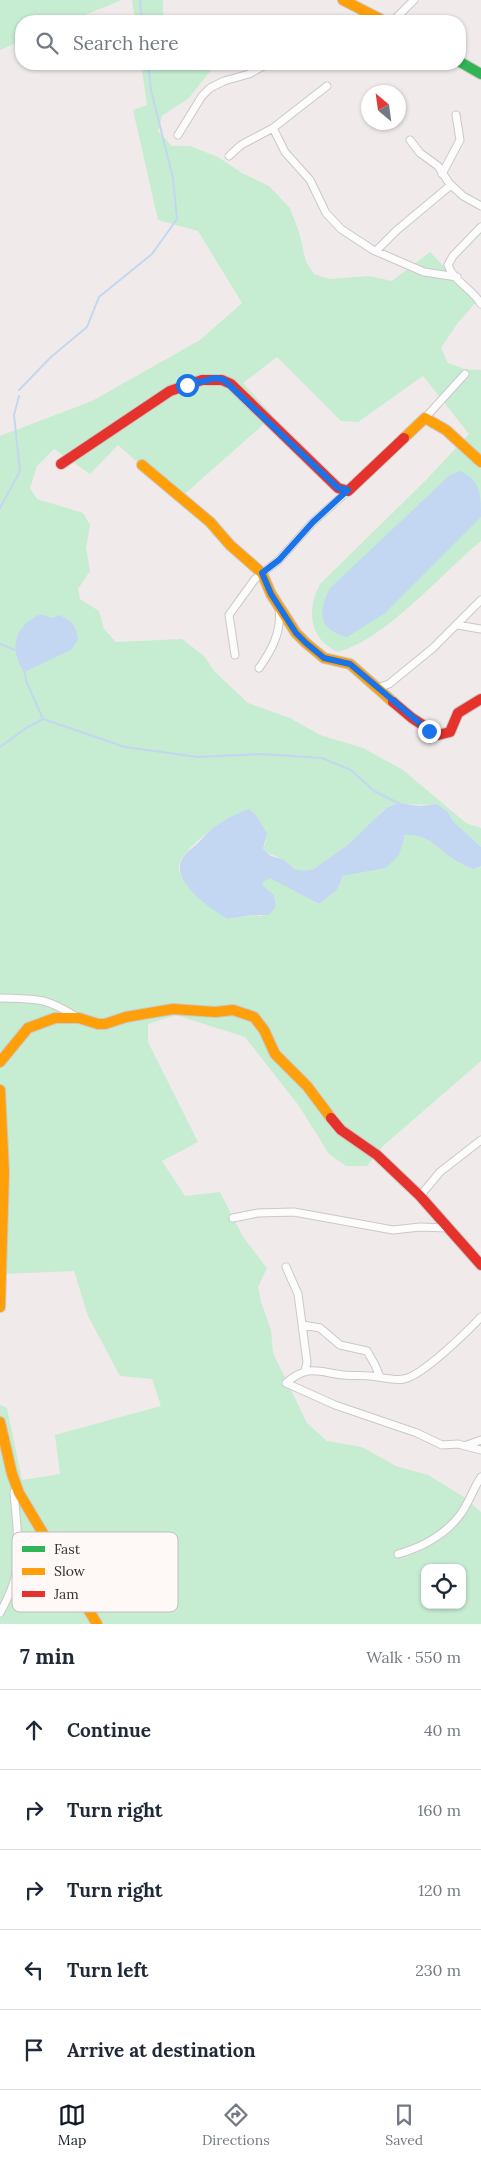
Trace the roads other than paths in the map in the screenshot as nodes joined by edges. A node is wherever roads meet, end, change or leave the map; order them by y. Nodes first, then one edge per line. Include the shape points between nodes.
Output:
1 (343, 0) edge
2 (414, 0) edge
3 (372, 15) edge
4 (398, 15) edge
5 (466, 65) edge
6 (255, 70) edge
7 (481, 74) edge
8 (327, 86) dead end
9 (456, 115) dead end
10 (273, 128) junction
11 (178, 135) dead end
12 (410, 140) dead end
13 (229, 156) dead end
14 (442, 174) junction
15 (451, 185) junction
16 (480, 205) edge
17 (481, 227) edge
18 (376, 251) junction
19 (457, 277) junction
20 (481, 304) edge
21 (465, 374) dead end
22 (425, 418) junction
23 (481, 462) edge
24 (61, 464) dead end
25 (142, 465) dead end
26 (348, 490) junction
27 (262, 573) junction
28 (481, 600) edge
29 (279, 605) junction
30 (457, 624) junction
31 (481, 629) edge
32 (236, 655) dead end
33 (259, 668) dead end
34 (377, 688) junction
35 (481, 699) edge
36 (0, 998) edge
37 (79, 1018) junction
38 (0, 1062) edge
39 (0, 1090) edge
40 (481, 1140) edge
41 (420, 1196) junction
42 (233, 1218) dead end
43 (447, 1228) junction
44 (481, 1265) edge
45 (286, 1267) dead end
46 (0, 1307) edge
47 (481, 1317) edge
48 (303, 1325) junction
49 (305, 1371) junction
50 (380, 1377) junction
51 (0, 1422) edge
52 (481, 1440) edge
53 (464, 1446) junction
54 (481, 1450) edge
55 (481, 1477) edge
56 (14, 1492) dead end
57 (16, 1532) edge
58 (42, 1532) edge
59 (398, 1554) dead end
60 (12, 1586) edge
61 (89, 1612) edge
62 (0, 1613) edge
63 (96, 1624) edge

1 - 3 street
2 - 4 street
5 - 7 street
6 - 11 street via 210,88
8 - 10 street
9 - 14 street via 460,140
10 - 13 street via 241,145
10 - 18 street via 285,152 313,185 335,225
12 - 14 street via 420,153 438,166
14 - 15 street
15 - 16 street
15 - 18 street
17 - 19 street via 448,263 448,268
18 - 19 street via 424,272
19 - 20 street
21 - 22 street
22 - 23 street via 432,420
22 - 26 street
24 - 26 street via 153,401 187,385 216,378 231,384 338,488
25 - 27 street via 210,522
26 - 27 street
27 - 29 street
27 - 32 street via 229,614
28 - 30 street
29 - 33 street via 277,634
29 - 34 street via 299,636 313,650 324,658 350,664
30 - 31 street
30 - 34 street via 389,684
34 - 35 street via 438,735 450,732 458,714
36 - 37 street via 39,998
37 - 38 street via 55,1018 28,1028
37 - 41 street via 105,1024 173,1009 245,1013 264,1030 275,1054 307,1086 341,1130 377,1156
39 - 46 street via 4,1170
40 - 41 street via 440,1172
41 - 43 street
42 - 43 street via 258,1213 294,1212 393,1230
43 - 44 street
45 - 48 street via 298,1294
47 - 50 street via 426,1369 403,1379
48 - 49 street
48 - 50 street via 320,1328 340,1346 366,1350
49 - 50 street
49 - 53 street via 286,1383 442,1445
51 - 58 street via 19,1494
52 - 53 street
53 - 54 street
55 - 59 street via 449,1528 416,1549
56 - 57 street
60 - 62 street
61 - 63 street

